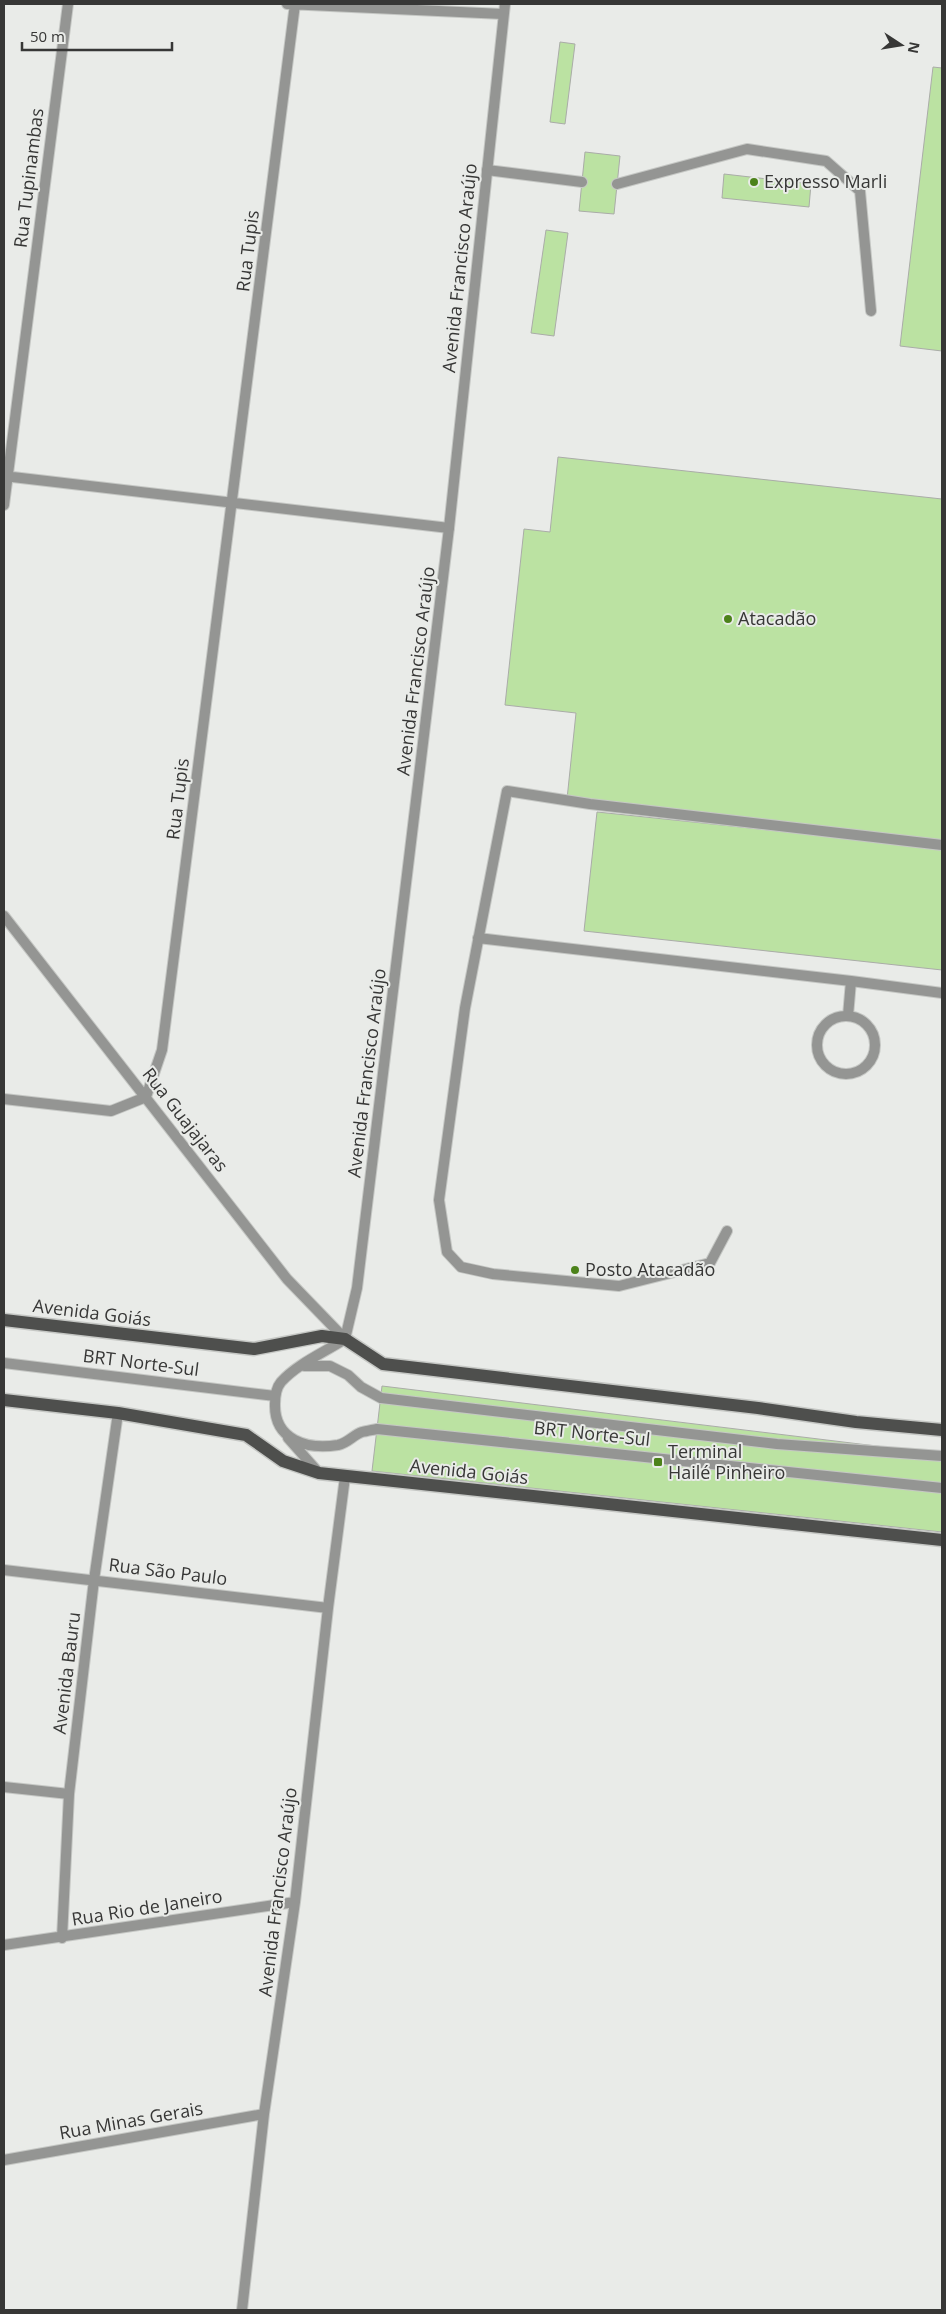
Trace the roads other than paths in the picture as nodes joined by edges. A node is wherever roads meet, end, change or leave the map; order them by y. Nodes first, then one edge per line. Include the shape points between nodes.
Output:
1 (68, 4) edge
2 (287, 4) edge
3 (295, 4) edge
4 (504, 9) edge
5 (487, 170) junction
6 (582, 182) dead end
7 (618, 184) dead end
8 (870, 311) dead end
9 (6, 477) edge
10 (233, 502) junction
11 (4, 505) edge
12 (449, 528) junction
13 (942, 845) edge
14 (4, 916) edge
15 (478, 938) junction
16 (851, 981) junction
17 (942, 992) edge
18 (848, 1016) junction
19 (146, 1097) junction
20 (4, 1099) edge
21 (727, 1231) dead end
22 (4, 1320) edge
23 (345, 1339) junction
24 (4, 1363) edge
25 (303, 1366) junction
26 (275, 1396) junction
27 (4, 1400) edge
28 (118, 1413) junction
29 (942, 1430) edge
30 (284, 1433) junction
31 (942, 1456) edge
32 (319, 1473) junction
33 (345, 1477) junction
34 (942, 1488) edge
35 (942, 1540) edge
36 (4, 1570) edge
37 (94, 1580) junction
38 (328, 1608) junction
39 (4, 1787) edge
40 (69, 1794) junction
41 (295, 1902) junction
42 (62, 1938) junction
43 (4, 1945) edge
44 (264, 2114) junction
45 (4, 2160) edge
46 (242, 2310) edge

1 - 9 street, Rua Tupinambas
2 - 3 street
3 - 4 street
3 - 10 street, Rua Tupis
4 - 5 street, Avenida Francisco Araújo
5 - 6 street
5 - 12 street, Avenida Francisco Araújo
7 - 8 street via 747,149 826,161 860,191
9 - 10 street
9 - 11 street, Rua Tupinambas
10 - 12 street
10 - 19 street, Rua Tupis via 162,1050
12 - 23 street, Avenida Francisco Araújo via 357,1288
13 - 15 street via 507,792
14 - 19 street, Rua Guajajaras
15 - 16 street
15 - 21 street via 465,1008 439,1200 447,1252 461,1268 619,1286 710,1263
16 - 17 street
16 - 18 street
18 - 18 street via 837,1017 827,1023 816,1043 823,1064 843,1075 854,1074 864,1068 872,1059 874,1048 874,1036 868,1027 859,1019
19 - 20 street via 111,1111
19 - 23 street, Rua Guajajaras via 287,1279
22 - 23 main road, Avenida Goiás via 254,1349 322,1336
23 - 25 street
23 - 29 main road, Avenida Goiás via 383,1364
24 - 26 street, BRT Norte-Sul
25 - 26 street via 280,1384
25 - 31 street, BRT Norte-Sul via 330,1366 381,1398 778,1444
26 - 30 street via 275,1416
27 - 28 main road, Avenida Goiás
28 - 32 main road, Avenida Goiás via 251,1436 283,1462
28 - 37 street, Avenida Bauru
30 - 32 street
30 - 34 street, BRT Norte-Sul via 303,1443 339,1445 360,1432 377,1430
32 - 33 main road, Avenida Goiás
33 - 35 main road, Avenida Goiás
33 - 38 street, Avenida Francisco Araújo
36 - 37 street, Rua São Paulo
37 - 38 street, Rua São Paulo
37 - 40 street, Avenida Bauru
38 - 41 street, Avenida Francisco Araújo
39 - 40 street
40 - 42 street, Avenida Bauru
41 - 42 street, Rua Rio de Janeiro
41 - 44 street, Avenida Francisco Araújo
42 - 43 street, Rua Rio de Janeiro
44 - 45 street, Rua Minas Gerais
44 - 46 street, Avenida Francisco Araújo

